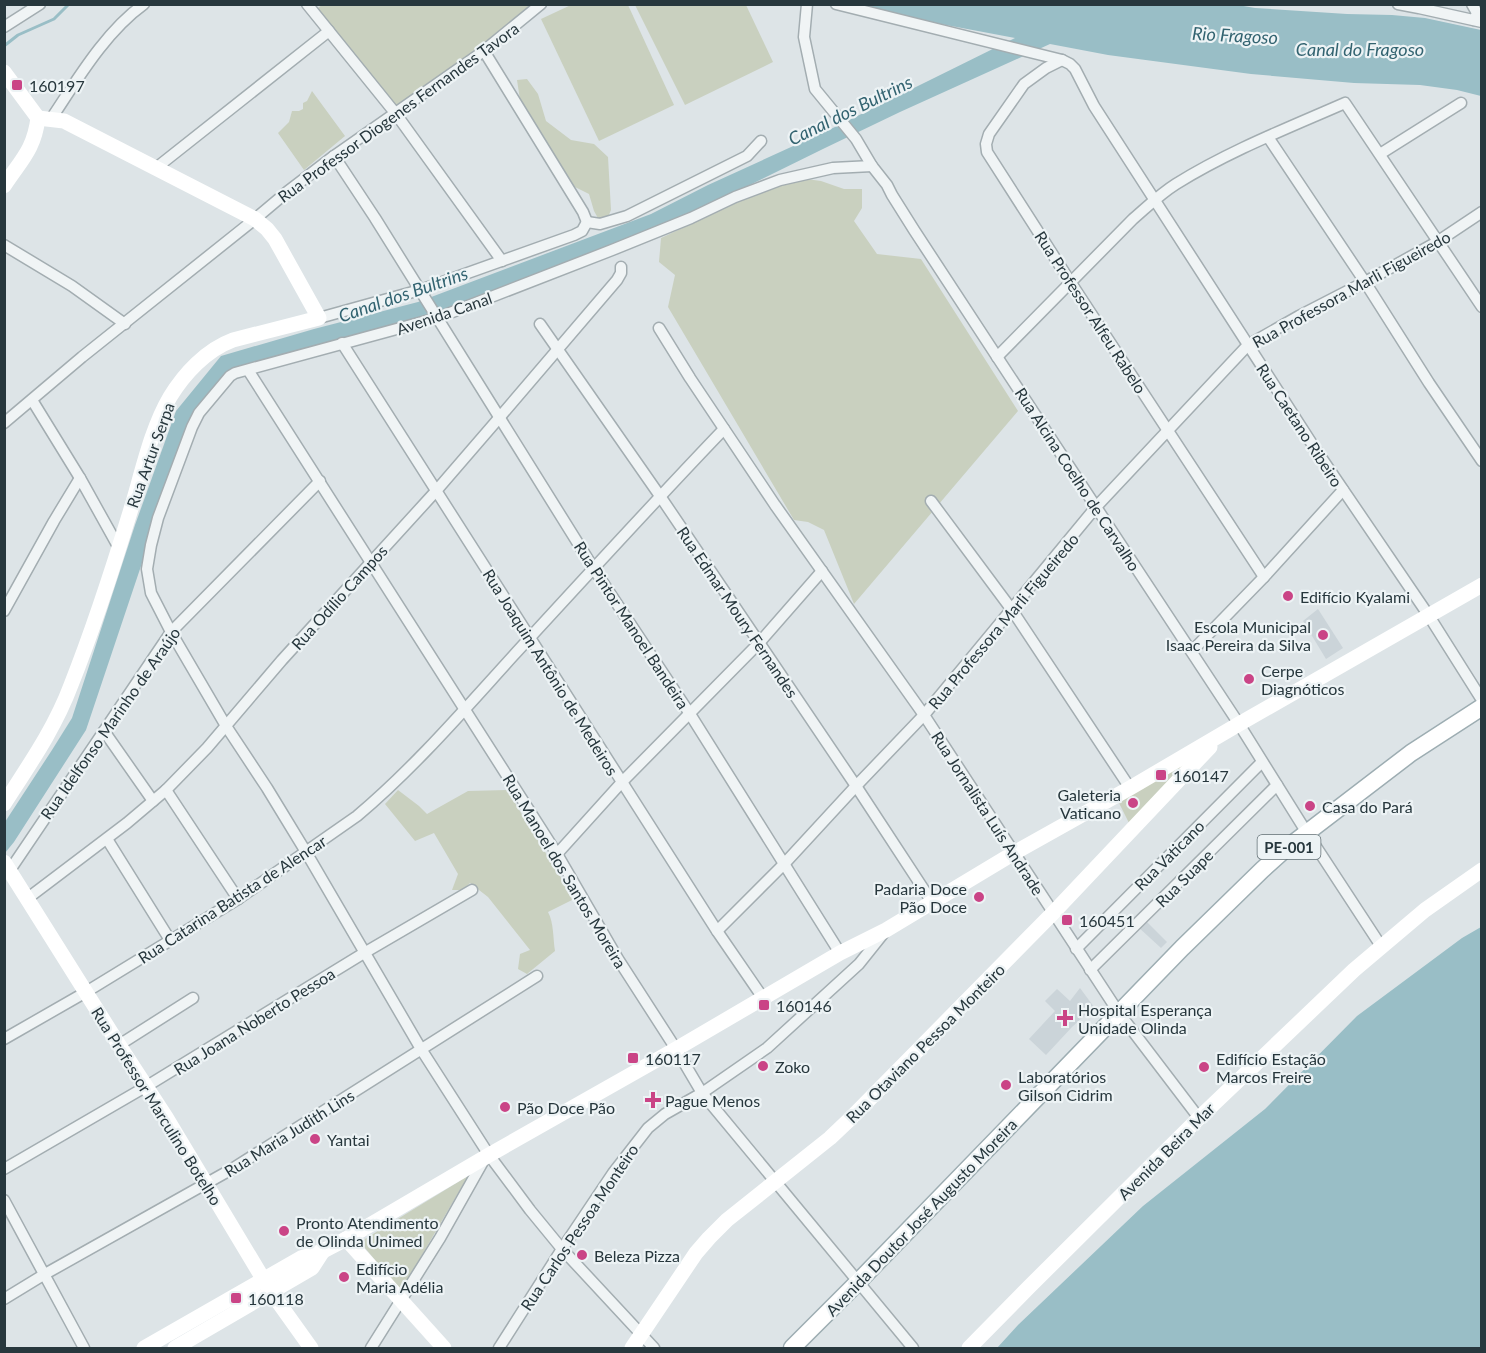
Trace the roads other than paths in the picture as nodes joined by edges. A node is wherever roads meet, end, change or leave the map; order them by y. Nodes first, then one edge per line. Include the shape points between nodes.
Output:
1 (40, 4) edge
2 (144, 4) edge
3 (307, 4) edge
4 (541, 4) edge
5 (807, 4) edge
6 (836, 4) edge
7 (1398, 4) edge
8 (1472, 4) edge
9 (1478, 21) edge
10 (4, 27) edge
11 (329, 31) junction
12 (484, 51) junction
13 (1062, 60) junction
14 (7, 83) edge
15 (1461, 103) dead end
16 (396, 114) junction
17 (44, 118) junction
18 (1268, 137) junction
19 (761, 141) dead end
20 (1380, 154) junction
21 (334, 156) junction
22 (873, 166) junction
23 (156, 168) junction
24 (6, 181) edge
25 (1155, 199) junction
26 (1482, 212) edge
27 (255, 219) junction
28 (587, 222) junction
29 (1437, 242) junction
30 (4, 245) edge
31 (502, 261) junction
32 (621, 267) dead end
33 (1365, 282) junction
34 (1071, 283) junction
35 (422, 293) junction
36 (1482, 307) edge
37 (436, 317) junction
38 (319, 318) junction
39 (124, 324) junction
40 (540, 324) dead end
41 (659, 328) dead end
42 (342, 344) junction
43 (1248, 345) junction
44 (558, 348) junction
45 (997, 357) junction
46 (249, 370) junction
47 (32, 400) junction
48 (499, 418) junction
49 (4, 423) edge
50 (724, 429) junction
51 (1168, 431) junction
52 (1482, 461) edge
53 (80, 478) junction
54 (320, 481) junction
55 (1343, 490) junction
56 (436, 491) junction
57 (660, 496) junction
58 (931, 501) dead end
59 (1096, 507) junction
60 (118, 548) junction
61 (370, 562) junction
62 (594, 569) junction
63 (822, 571) junction
64 (1264, 577) junction
65 (1482, 585) edge
66 (1012, 610) junction
67 (4, 611) edge
68 (1429, 616) junction
69 (171, 632) junction
70 (530, 637) junction
71 (759, 643) junction
72 (1192, 651) junction
73 (1482, 700) edge
74 (1482, 707) edge
75 (465, 709) junction
76 (690, 714) junction
77 (924, 715) junction
78 (1239, 724) junction
79 (226, 726) junction
80 (104, 731) junction
81 (1220, 735) junction
82 (1262, 762) junction
83 (622, 782) junction
84 (1277, 785) junction
85 (856, 786) junction
86 (1130, 788) junction
87 (166, 789) junction
88 (153, 801) junction
89 (4, 804) edge
90 (1307, 833) junction
91 (106, 839) junction
92 (306, 852) junction
93 (1014, 853) junction
94 (557, 854) junction
95 (785, 863) junction
96 (7, 866) edge
97 (1482, 870) edge
98 (471, 890) dead end
99 (28, 898) junction
100 (238, 899) junction
101 (932, 902) junction
102 (1053, 913) junction
103 (886, 930) junction
104 (717, 931) junction
105 (170, 940) junction
106 (1381, 946) junction
107 (1076, 949) junction
108 (364, 953) junction
109 (840, 953) junction
110 (1090, 970) junction
111 (537, 976) dead end
112 (86, 992) junction
113 (193, 998) dead end
114 (763, 998) junction
115 (1119, 1013) junction
116 (4, 1039) edge
117 (119, 1045) junction
118 (421, 1049) junction
119 (676, 1049) junction
120 (147, 1086) junction
121 (702, 1093) junction
122 (1199, 1118) junction
123 (488, 1156) junction
124 (4, 1169) edge
125 (775, 1182) junction
126 (207, 1184) junction
127 (4, 1200) edge
128 (346, 1239) junction
129 (562, 1249) junction
130 (45, 1274) junction
131 (858, 1282) junction
132 (267, 1286) junction
133 (4, 1299) edge
134 (401, 1300) junction
135 (641, 1334) junction
136 (84, 1348) edge
137 (144, 1348) edge
138 (175, 1348) edge
139 (311, 1348) edge
140 (372, 1348) edge
141 (444, 1348) edge
142 (499, 1348) edge
143 (632, 1348) edge
144 (654, 1348) edge
145 (792, 1348) edge
146 (913, 1348) edge
147 (969, 1348) edge

1 - 10 street
2 - 17 street via 108,39
3 - 11 street
4 - 12 street, Rua Professor Diogenes Fernandes Tavora
5 - 22 street, Rua Alcina Coelho de Carvalho via 804,37 815,89
6 - 13 street
7 - 9 street
8 - 9 street
11 - 16 street
11 - 23 street
12 - 16 street, Rua Professor Diogenes Fernandes Tavora
12 - 28 street
13 - 25 street, Rua Caetano Ribeiro via 1075,69
13 - 34 street, Rua Professor Alfeu Rabelo via 1024,84 986,144 987,152
14 - 17 street
15 - 20 street
16 - 21 street, Rua Professor Diogenes Fernandes Tavora
16 - 31 street
17 - 23 street via 64,120
17 - 24 street via 28,152
18 - 20 street via 1345,103
18 - 25 street via 1225,156
18 - 33 street
19 - 28 street via 747,156 627,216 600,224
20 - 29 street
21 - 27 street, Rua Professor Diogenes Fernandes Tavora
21 - 35 street, Rua Pintor Manoel Bandeira
22 - 37 street, Avenida Canal via 817,170 758,187 669,227
22 - 45 street, Rua Alcina Coelho de Carvalho
23 - 27 street
25 - 34 street
25 - 43 street, Rua Caetano Ribeiro
26 - 29 street, Rua Professora Marli Figueiredo
27 - 38 street via 275,239
27 - 39 street, Rua Professor Diogenes Fernandes Tavora
28 - 31 street, Rua Artur Serpa via 574,235
29 - 33 street, Rua Professora Marli Figueiredo
29 - 36 street
30 - 39 street via 72,286
31 - 35 street, Rua Artur Serpa
32 - 44 street, Rua Odílio Campos via 617,280
33 - 43 street, Rua Professora Marli Figueiredo
33 - 52 street
34 - 45 street
34 - 51 street, Rua Professor Alfeu Rabelo
35 - 37 street, Rua Pintor Manoel Bandeira
35 - 38 street, Rua Artur Serpa
37 - 42 street, Avenida Canal
37 - 48 street, Rua Pintor Manoel Bandeira
38 - 60 street, Rua Artur Serpa via 226,343 203,358 182,380 161,416
39 - 47 street, Rua Professor Diogenes Fernandes Tavora
40 - 44 street, Rua Edmar Moury Fernandes
41 - 50 street, Rua Jornalista Luís Andrade
42 - 46 street, Avenida Canal
42 - 56 street, Rua Joaquim Antônio de Medeiros
43 - 51 street, Rua Professora Marli Figueiredo
43 - 55 street, Rua Caetano Ribeiro
44 - 48 street, Rua Odílio Campos
44 - 57 street, Rua Edmar Moury Fernandes
45 - 59 street, Rua Alcina Coelho de Carvalho
46 - 54 street, Rua Manoel dos Santos Moreira
46 - 69 street, Avenida Canal via 230,376 195,419 158,518 147,576
47 - 49 street, Rua Professor Diogenes Fernandes Tavora
47 - 53 street
48 - 56 street, Rua Odílio Campos
48 - 62 street, Rua Pintor Manoel Bandeira
50 - 57 street, Rua Catarina Batista de Alencar
50 - 63 street, Rua Jornalista Luís Andrade
51 - 59 street, Rua Professora Marli Figueiredo
51 - 64 street, Rua Professor Alfeu Rabelo
53 - 60 street
53 - 67 street
54 - 61 street, Rua Manoel dos Santos Moreira
54 - 69 street, Rua Idelfonso Marinho de Araújo
55 - 64 street
55 - 68 street, Rua Caetano Ribeiro
56 - 61 street, Rua Odílio Campos
56 - 70 street, Rua Joaquim Antônio de Medeiros
57 - 62 street, Rua Catarina Batista de Alencar
57 - 71 street, Rua Edmar Moury Fernandes
58 - 66 street
59 - 66 street, Rua Professora Marli Figueiredo
59 - 72 street, Rua Alcina Coelho de Carvalho
60 - 89 street, Rua Artur Serpa via 62,707
61 - 75 street, Rua Manoel dos Santos Moreira
61 - 79 street, Rua Odílio Campos
62 - 70 street, Rua Catarina Batista de Alencar
62 - 76 street, Rua Pintor Manoel Bandeira
63 - 71 street
63 - 77 street, Rua Jornalista Luís Andrade
64 - 72 street
65 - 68 street
66 - 77 street, Rua Professora Marli Figueiredo
66 - 86 street
68 - 73 street, Rua Caetano Ribeiro
68 - 78 street
69 - 79 street
69 - 80 street, Rua Idelfonso Marinho de Araújo
70 - 75 street, Rua Catarina Batista de Alencar
70 - 83 street, Rua Joaquim Antônio de Medeiros
71 - 76 street
71 - 85 street, Rua Edmar Moury Fernandes
72 - 78 street, Rua Alcina Coelho de Carvalho
74 - 90 main road, Avenida Doutor José Augusto Moreira / PE-001 via 1411,753
75 - 92 street, Rua Catarina Batista de Alencar via 386,792
75 - 94 street, Rua Manoel dos Santos Moreira
76 - 83 street
76 - 95 street, Rua Pintor Manoel Bandeira
77 - 85 street, Rua Professora Marli Figueiredo
77 - 93 street, Rua Jornalista Luís Andrade
78 - 81 street
78 - 82 street, Rua Alcina Coelho de Carvalho
79 - 87 street, Rua Odílio Campos
79 - 92 street
80 - 88 street
80 - 96 street, Rua Idelfonso Marinho de Araújo
81 - 86 street
81 - 102 street, Rua Otaviano Pessoa Monteiro
82 - 84 street, Rua Alcina Coelho de Carvalho
82 - 107 street, Rua Vaticano
83 - 94 street
83 - 104 street, Rua Joaquim Antônio de Medeiros
84 - 90 street, Rua Alcina Coelho de Carvalho
84 - 110 street, Rua Suape
85 - 95 street, Rua Professora Marli Figueiredo
85 - 101 street, Rua Edmar Moury Fernandes
86 - 93 street
87 - 88 street, Rua Odílio Campos
87 - 100 street
88 - 91 street, Rua Odílio Campos
90 - 106 street, Rua Alcina Coelho de Carvalho
90 - 115 main road, Avenida Doutor José Augusto Moreira / PE-001 via 1254,878
91 - 99 street, Rua Odílio Campos
91 - 105 street
92 - 100 street, Rua Catarina Batista de Alencar
92 - 108 street
93 - 101 street
93 - 102 street, Rua Jornalista Luís Andrade
94 - 119 street, Rua Manoel dos Santos Moreira
95 - 104 street, Rua Professora Marli Figueiredo
95 - 109 street, Rua Pintor Manoel Bandeira
96 - 99 street, Rua Professor Marculino Botelho
97 - 106 street, Avenida Beira Mar
98 - 108 street, Rua Joana Noberto Pessoa
99 - 112 street, Rua Professor Marculino Botelho
100 - 105 street, Rua Catarina Batista de Alencar
101 - 103 street
102 - 107 street, Rua Jornalista Luís Andrade
102 - 125 street, Rua Otaviano Pessoa Monteiro via 850,1119
103 - 109 street
103 - 121 street, Rua Carlos Pessoa Monteiro via 859,964 792,1026
104 - 114 street, Rua Joaquim Antônio de Medeiros
105 - 112 street, Rua Catarina Batista de Alencar
106 - 122 street, Avenida Beira Mar
107 - 110 street, Rua Jornalista Luís Andrade
108 - 118 street
108 - 120 street, Rua Joana Noberto Pessoa
109 - 114 street
110 - 115 street, Rua Jornalista Luís Andrade
111 - 118 street, Rua Maria Judith Lins
112 - 116 street, Rua Catarina Batista de Alencar
112 - 117 street, Rua Professor Marculino Botelho
113 - 117 street
114 - 119 street
115 - 122 street, Rua Jornalista Luís Andrade
115 - 131 main road, Avenida Doutor José Augusto Moreira / PE-001
117 - 120 street, Rua Professor Marculino Botelho
118 - 123 street
118 - 126 street, Rua Maria Judith Lins
119 - 121 street, Rua Manoel dos Santos Moreira
119 - 123 street
120 - 124 street, Rua Joana Noberto Pessoa
120 - 126 street, Rua Professor Marculino Botelho
121 - 125 street, Rua Manoel dos Santos Moreira
121 - 129 street, Rua Carlos Pessoa Monteiro via 664,1114 648,1128
122 - 147 street, Avenida Beira Mar
123 - 128 street
123 - 129 street
123 - 134 street
125 - 131 street, Rua Manoel dos Santos Moreira
125 - 135 street, Rua Otaviano Pessoa Monteiro via 709,1238
126 - 130 street, Rua Maria Judith Lins
126 - 132 street, Rua Professor Marculino Botelho
127 - 130 street
128 - 132 street via 301,1258
128 - 134 street
129 - 135 street
129 - 142 street, Rua Carlos Pessoa Monteiro
130 - 133 street, Rua Maria Judith Lins
130 - 136 street
131 - 145 main road, Avenida Doutor José Augusto Moreira / PE-001
131 - 146 street, Rua Manoel dos Santos Moreira
132 - 137 street
132 - 138 street
132 - 139 street, Rua Professor Marculino Botelho
134 - 140 street
134 - 141 street
135 - 143 street, Rua Otaviano Pessoa Monteiro
135 - 144 street

